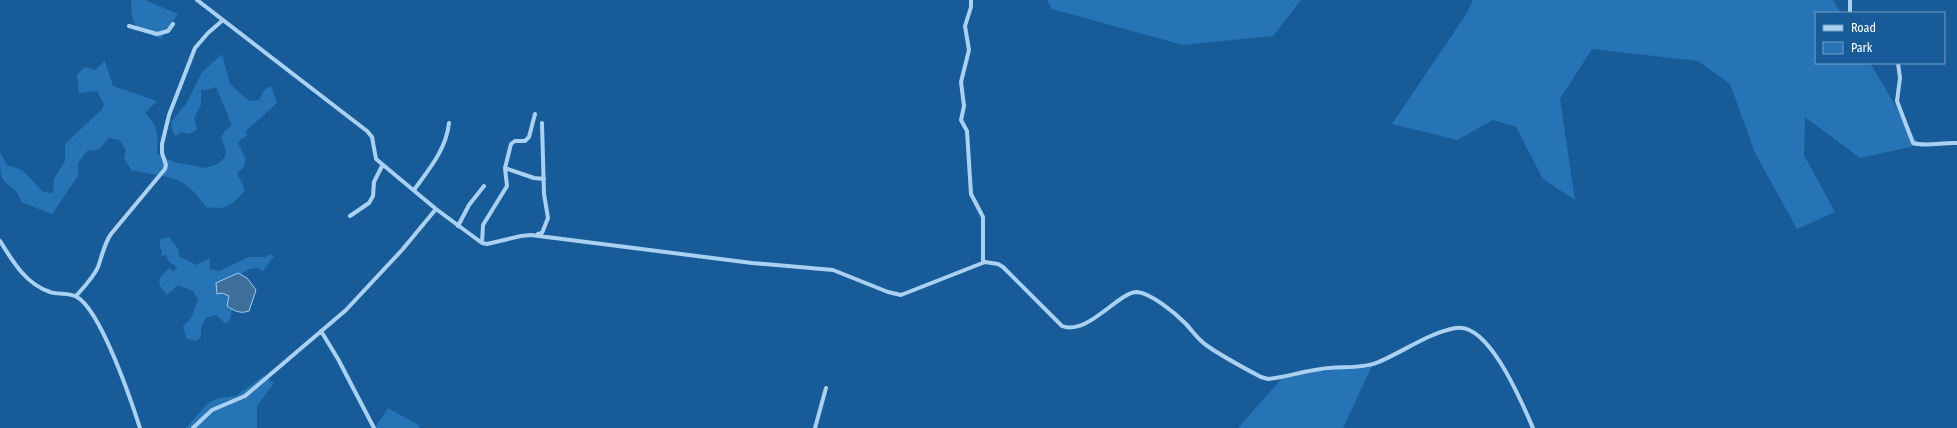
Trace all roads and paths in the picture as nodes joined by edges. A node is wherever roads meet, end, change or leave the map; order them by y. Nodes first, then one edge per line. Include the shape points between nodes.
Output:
1 (971, 0) edge
2 (1850, 0) edge
3 (197, 1) edge
4 (1850, 12) edge
5 (223, 20) junction
6 (173, 24) dead end
7 (129, 26) dead end
8 (1898, 64) edge
9 (535, 114) dead end
10 (449, 123) dead end
11 (542, 123) dead end
12 (1957, 143) edge
13 (382, 166) junction
14 (506, 168) junction
15 (544, 179) junction
16 (484, 186) dead end
17 (414, 190) junction
18 (436, 209) junction
19 (350, 216) dead end
20 (458, 226) junction
21 (532, 235) junction
22 (0, 241) edge
23 (482, 244) junction
24 (983, 262) junction
25 (76, 296) junction
26 (321, 331) junction
27 (826, 388) dead end
28 (140, 428) edge
29 (193, 428) edge
30 (374, 428) edge
31 (815, 428) edge
32 (1533, 428) edge

1 - 24 street via 965,26 969,50 961,82 964,106 961,117 967,131 971,194 983,217
2 - 4 street
3 - 5 street
5 - 13 street via 367,131 372,137 376,159
5 - 25 street via 208,32 195,48 162,140 165,169 106,241 97,268
6 - 7 street via 168,31 157,34
8 - 12 street via 1900,78 1897,101 1913,143
9 - 14 street via 529,137 511,144
10 - 17 street via 448,135 442,150
11 - 15 street
13 - 17 street
13 - 19 street via 374,182 373,196 369,203
14 - 15 street
14 - 23 street via 507,186 483,225
15 - 21 street via 548,218 542,234
16 - 20 street via 469,205
17 - 18 street
18 - 20 street
18 - 26 street via 346,310
20 - 23 street
21 - 23 street
21 - 24 street via 752,263 833,270 888,292 901,294
22 - 25 street via 19,269 38,287 51,293
24 - 32 street via 994,263 1003,268 1066,328 1096,318 1132,293 1146,294 1182,320 1198,339 1210,348 1268,379 1322,369 1373,364 1445,330 1465,328 1479,336 1492,352 1512,384
25 - 28 street via 97,321 126,386
26 - 29 street via 245,396 212,410
26 - 30 street
27 - 31 street

